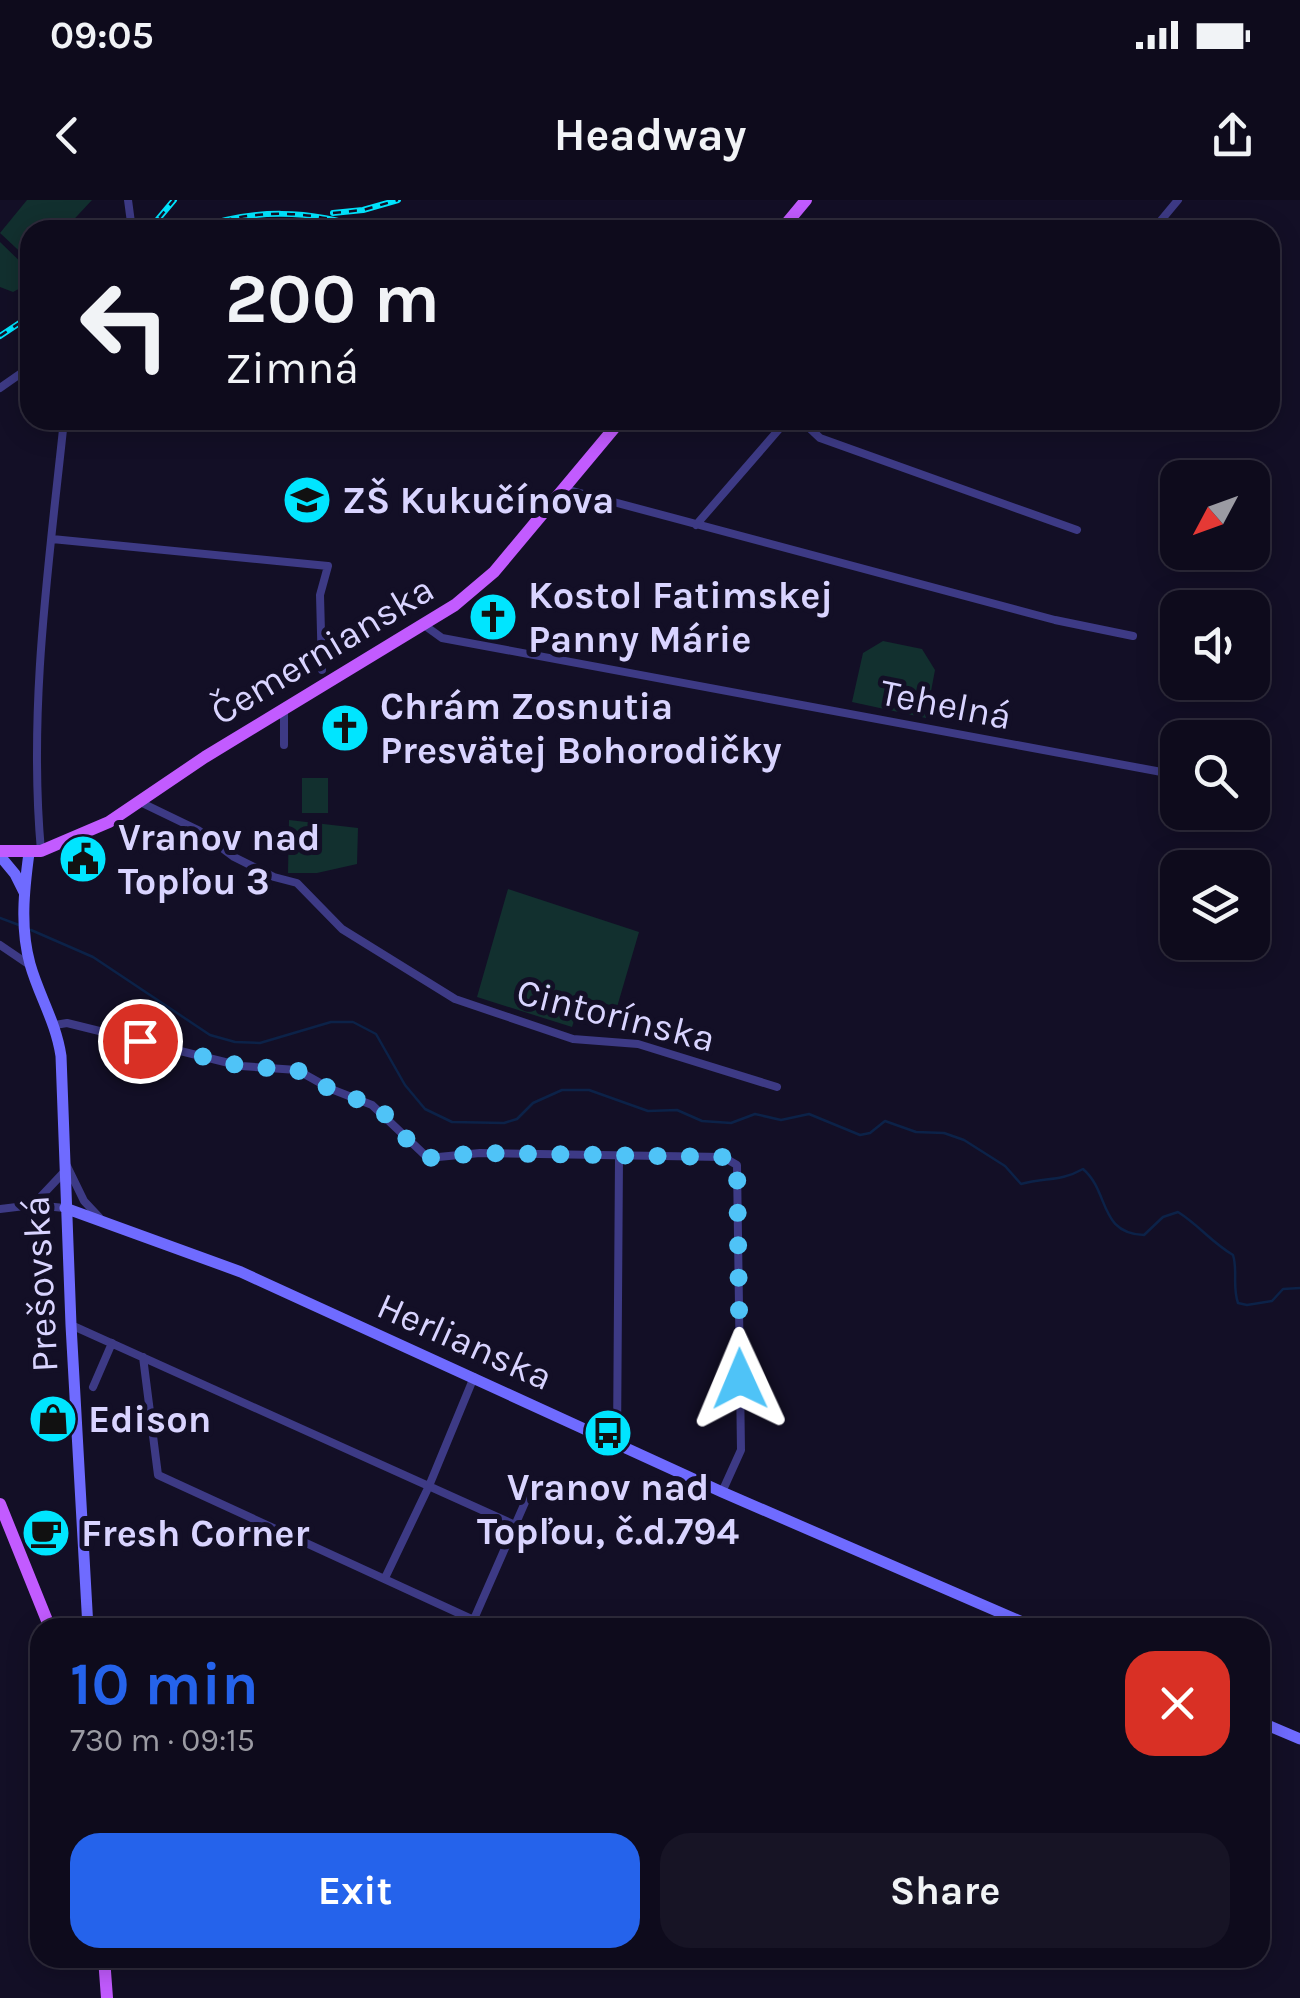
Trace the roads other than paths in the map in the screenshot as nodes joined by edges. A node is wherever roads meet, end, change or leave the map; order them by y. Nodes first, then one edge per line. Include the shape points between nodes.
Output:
1 (806, 200) edge
2 (1178, 200) edge
3 (789, 220) edge
4 (1161, 220) edge
5 (63, 430) edge
6 (613, 430) edge
7 (777, 430) edge
8 (812, 430) edge
9 (565, 489) junction
10 (696, 525) junction
11 (1078, 530) dead end
12 (52, 539) junction
13 (424, 625) junction
14 (1133, 636) dead end
15 (322, 670) dead end
16 (284, 709) junction
17 (284, 744) dead end
18 (1160, 772) edge
19 (140, 802) junction
20 (35, 852) junction
21 (0, 854) edge
22 (24, 892) junction
23 (0, 945) edge
24 (31, 966) junction
25 (55, 1025) junction
26 (777, 1088) dead end
27 (618, 1158) junction
28 (65, 1165) junction
29 (33, 1205) junction
30 (66, 1208) junction
31 (0, 1209) edge
32 (100, 1222) junction
33 (67, 1236) junction
34 (71, 1325) junction
35 (112, 1343) junction
36 (142, 1358) junction
37 (474, 1378) junction
38 (93, 1387) dead end
39 (617, 1443) junction
40 (428, 1486) junction
41 (530, 1491) dead end
42 (722, 1492) junction
43 (0, 1504) edge
44 (515, 1525) junction
45 (385, 1578) junction
46 (46, 1618) edge
47 (87, 1618) edge
48 (472, 1618) edge
49 (474, 1618) edge
50 (1013, 1618) edge
51 (1270, 1726) edge
52 (1300, 1739) edge
53 (105, 1968) edge
54 (107, 1998) edge

1 - 3 main road
2 - 4 street
5 - 12 street
6 - 9 main road, Čemernianska
7 - 10 street
8 - 11 street
9 - 10 street
9 - 13 main road, Čemernianska via 485,582
10 - 14 street
12 - 15 street via 328,566 320,594
12 - 20 street via 37,688
13 - 16 main road, Čemernianska
13 - 18 street, Tehelná via 442,638
16 - 17 street
16 - 19 main road, Čemernianska
19 - 20 main road, Čemernianska
19 - 26 street, Cintorínska via 198,830 234,857 297,883 342,929 455,999 573,1039 638,1044
20 - 21 main road, Čemernianska
20 - 22 main road, Prešovská
21 - 22 main road
22 - 24 main road, Prešovská
23 - 24 street
24 - 25 main road, Prešovská
25 - 27 street via 241,1066 297,1070 372,1105 428,1158
25 - 28 main road, Prešovská
27 - 39 street
27 - 42 street via 724,1157 737,1165 741,1450
28 - 29 street
28 - 30 main road, Prešovská
28 - 32 street
29 - 30 street, Herlianska
29 - 31 street, Herlianska
30 - 32 main road, Herlianska
30 - 33 main road, Prešovská
32 - 33 street via 79,1223
32 - 37 main road, Herlianska via 241,1272
33 - 34 main road, Prešovská
34 - 35 street
34 - 47 main road, Prešovská
35 - 36 street
35 - 38 street
36 - 40 street
36 - 45 street via 158,1474
37 - 39 main road, Herlianska
37 - 40 street
39 - 42 main road, Herlianska
40 - 44 street
40 - 45 street
41 - 44 street
42 - 50 main road, Herlianska
43 - 46 main road
44 - 49 street
45 - 48 street
51 - 52 main road
53 - 54 main road

